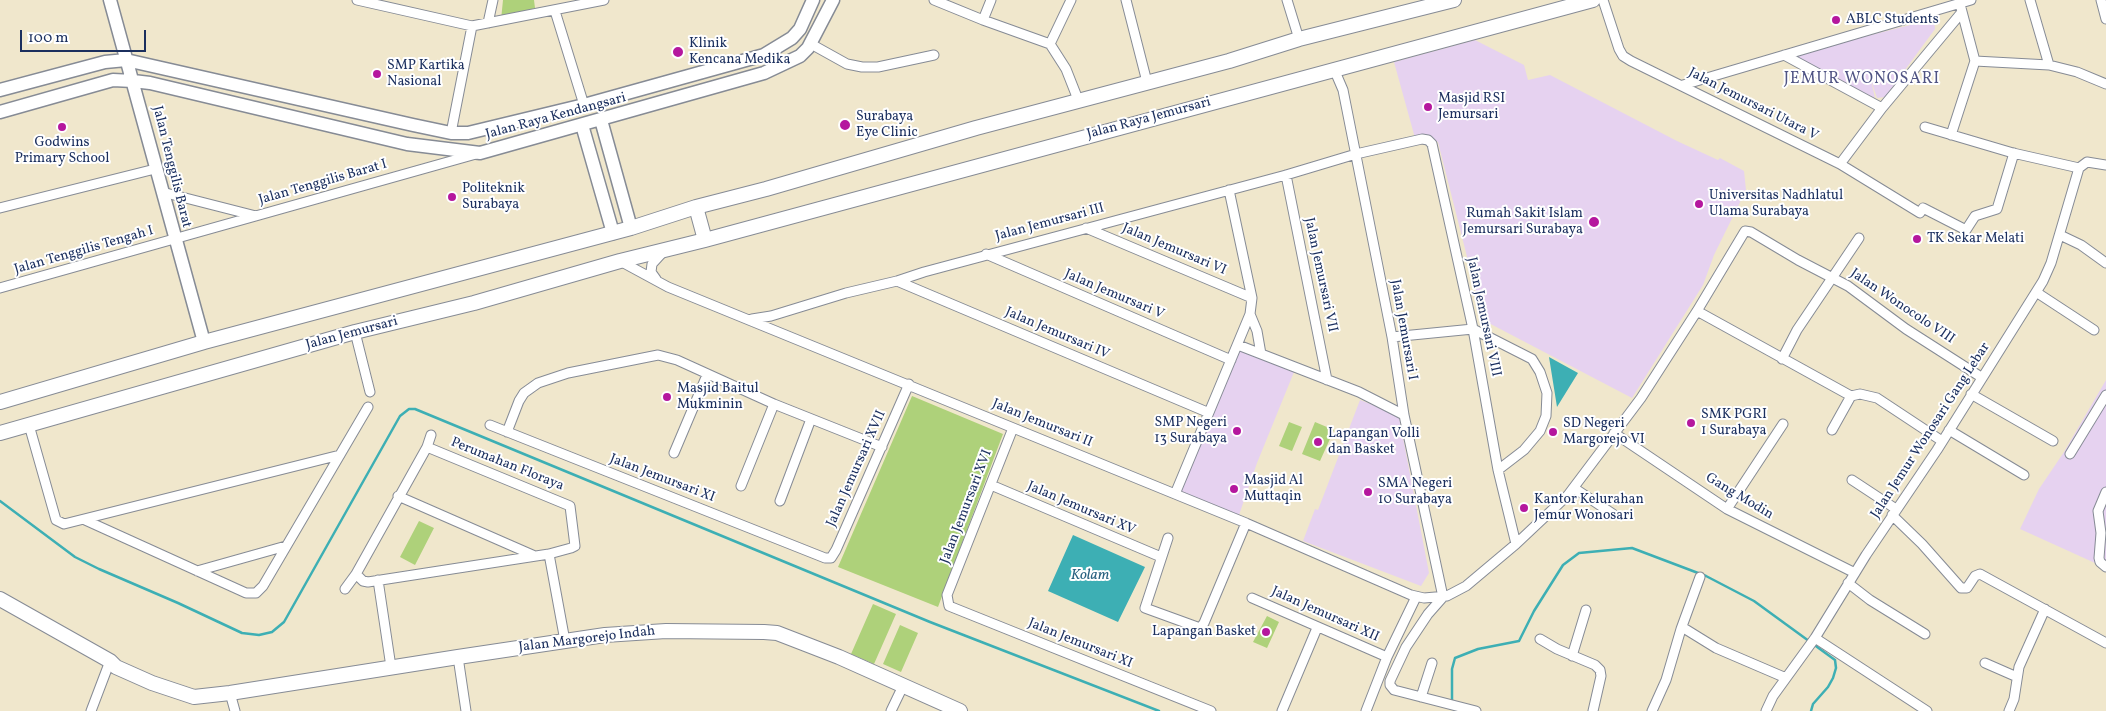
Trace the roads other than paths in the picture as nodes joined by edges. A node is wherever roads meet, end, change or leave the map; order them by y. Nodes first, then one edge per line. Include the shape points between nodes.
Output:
1 (110, 0) edge
2 (357, 0) edge
3 (493, 0) edge
4 (569, 0) edge
5 (604, 0) edge
6 (813, 0) edge
7 (833, 0) edge
8 (934, 0) edge
9 (991, 0) edge
10 (1071, 0) edge
11 (1126, 0) edge
12 (1287, 0) edge
13 (1454, 0) edge
14 (1593, 0) edge
15 (1603, 0) edge
16 (1971, 0) edge
17 (2030, 0) edge
18 (2102, 0) edge
19 (590, 2) edge
20 (577, 5) junction
21 (1961, 7) junction
22 (555, 11) junction
23 (2106, 19) edge
24 (983, 20) junction
25 (488, 23) junction
26 (472, 26) junction
27 (1299, 40) junction
28 (811, 44) junction
29 (1050, 44) junction
30 (934, 55) dead end
31 (1784, 55) junction
32 (126, 60) junction
33 (1975, 60) junction
34 (2049, 65) junction
35 (1334, 69) junction
36 (679, 79) junction
37 (133, 81) junction
38 (1147, 82) junction
39 (2106, 84) edge
40 (1683, 85) junction
41 (0, 90) edge
42 (682, 97) junction
43 (1079, 102) junction
44 (584, 105) junction
45 (1882, 108) junction
46 (0, 112) edge
47 (601, 120) junction
48 (582, 125) junction
49 (1925, 128) dead end
50 (451, 132) junction
51 (1951, 135) junction
52 (480, 153) junction
53 (2014, 153) junction
54 (1356, 154) junction
55 (1840, 164) junction
56 (2106, 165) edge
57 (2079, 168) junction
58 (155, 169) junction
59 (1286, 175) junction
60 (1229, 190) junction
61 (162, 192) junction
62 (696, 207) junction
63 (0, 208) edge
64 (256, 216) junction
65 (631, 228) junction
66 (1086, 228) junction
67 (614, 233) junction
68 (2060, 235) junction
69 (1859, 238) dead end
70 (174, 240) junction
71 (705, 240) junction
72 (665, 250) junction
73 (986, 254) junction
74 (620, 261) junction
75 (2106, 263) edge
76 (1832, 278) junction
77 (656, 279) junction
78 (897, 281) junction
79 (0, 288) edge
80 (2036, 292) junction
81 (1252, 298) junction
82 (1700, 313) junction
83 (1250, 314) junction
84 (751, 319) junction
85 (1473, 329) junction
86 (2094, 330) dead end
87 (355, 332) junction
88 (1392, 337) junction
89 (204, 342) junction
90 (1238, 345) junction
91 (1261, 354) junction
92 (1782, 359) junction
93 (1231, 360) junction
94 (707, 375) junction
95 (1981, 377) junction
96 (1327, 380) junction
97 (909, 384) junction
98 (370, 392) dead end
99 (1971, 394) junction
100 (2106, 395) edge
101 (1851, 396) junction
102 (0, 402) edge
103 (774, 404) junction
104 (368, 407) dead end
105 (1207, 412) junction
106 (1404, 415) junction
107 (811, 419) junction
108 (1782, 424) dead end
109 (29, 425) junction
110 (490, 426) dead end
111 (1012, 428) junction
112 (1832, 430) dead end
113 (1949, 430) junction
114 (507, 432) junction
115 (0, 433) edge
116 (1614, 433) junction
117 (431, 435) dead end
118 (1942, 441) junction
119 (2053, 441) dead end
120 (427, 447) junction
121 (882, 447) junction
122 (674, 453) dead end
123 (2070, 454) dead end
124 (340, 455) junction
125 (1498, 470) junction
126 (2024, 475) dead end
127 (1852, 480) dead end
128 (991, 485) junction
129 (741, 486) dead end
130 (1574, 488) junction
131 (2106, 492) edge
132 (1175, 494) junction
133 (398, 496) junction
134 (780, 501) dead end
135 (1727, 509) junction
136 (1894, 512) junction
137 (1613, 514) dead end
138 (85, 520) junction
139 (1246, 522) junction
140 (1168, 538) dead end
141 (1516, 544) junction
142 (286, 546) junction
143 (549, 554) junction
144 (536, 556) junction
145 (1161, 557) junction
146 (825, 558) joint
147 (2106, 567) edge
148 (197, 571) junction
149 (1855, 573) junction
150 (356, 574) junction
151 (1700, 577) dead end
152 (378, 580) junction
153 (1848, 584) junction
154 (344, 589) dead end
155 (947, 595) joint
156 (1416, 597) junction
157 (1443, 597) junction
158 (1252, 598) dead end
159 (0, 599) edge
160 (2045, 609) junction
161 (1586, 610) dead end
162 (1682, 627) junction
163 (1317, 628) junction
164 (1925, 634) dead end
165 (1540, 639) dead end
166 (566, 641) junction
167 (1813, 642) junction
168 (2106, 643) edge
169 (458, 656) junction
170 (1572, 656) junction
171 (1387, 657) junction
172 (110, 661) junction
173 (1432, 663) dead end
174 (1985, 663) dead end
175 (390, 667) junction
176 (2017, 677) junction
177 (1786, 678) junction
178 (903, 686) junction
179 (230, 693) junction
180 (1421, 697) junction
181 (1445, 706) edge
182 (92, 711) edge
183 (236, 711) edge
184 (466, 711) edge
185 (891, 711) edge
186 (960, 711) edge
187 (1211, 711) edge
188 (1282, 711) edge
189 (1366, 711) edge
190 (1476, 711) edge
191 (1593, 711) edge
192 (1652, 711) edge
193 (1766, 711) edge
194 (1927, 711) edge
195 (2009, 711) edge

1 - 32 main road, Jalan Tenggilis Barat
2 - 26 street
3 - 25 street
4 - 20 street
5 - 19 street
6 - 36 main road, Jalan Raya Kendangsari via 800,29 783,44 764,55
7 - 28 main road, Jalan Raya Kendangsari
8 - 24 street
9 - 24 street
10 - 29 street
11 - 38 street
12 - 27 street
13 - 27 main road
14 - 35 main road, Jalan Raya Jemursari
15 - 40 street, Jalan Jemursari Utara V via 1624,56
16 - 21 street
17 - 34 street
18 - 23 street
19 - 20 street
20 - 22 street
21 - 31 street
21 - 33 street
21 - 45 street
22 - 25 street
22 - 44 street
24 - 29 street
25 - 26 street
26 - 50 street
27 - 38 main road
28 - 30 street via 847,64 862,67 878,68
28 - 42 main road, Jalan Raya Kendangsari via 800,56 764,73
29 - 43 street via 1066,69
31 - 40 street
31 - 45 street
32 - 37 main road, Jalan Tenggilis Barat
32 - 41 main road, Jalan Raya Kendangsari via 106,62
32 - 50 main road, Jalan Raya Kendangsari
33 - 34 street
33 - 51 street
34 - 39 street
35 - 54 street, Jalan Jemursari I via 1343,90
35 - 71 main road, Jalan Raya Jemursari
36 - 42 main road
36 - 44 main road, Jalan Raya Kendangsari
37 - 46 main road, Jalan Raya Kendangsari via 113,80
37 - 52 main road, Jalan Raya Kendangsari via 406,144
37 - 58 main road, Jalan Tenggilis Barat
38 - 43 main road
40 - 55 street, Jalan Jemursari Utara V
42 - 47 main road, Jalan Raya Kendangsari
43 - 62 main road
44 - 50 main road, Jalan Raya Kendangsari via 483,130
45 - 55 street
47 - 48 main road, Jalan Raya Kendangsari
47 - 65 main road
48 - 52 main road, Jalan Raya Kendangsari
48 - 67 main road
49 - 51 street
51 - 53 street
52 - 64 street, Jalan Tenggilis Barat I
53 - 55 street, Jalan Jemursari Utara V via 1997,209 1975,216 1966,230 1923,208 1920,213
53 - 57 street
54 - 59 street, Jalan Jemursari III
54 - 85 street, Jalan Jemursari VIII via 1422,139 1432,144
54 - 88 street, Jalan Jemursari I
56 - 57 street via 2087,162
57 - 68 street, Jalan Jemur Wonosari Gang Lebar
58 - 61 main road, Jalan Tenggilis Barat
58 - 63 street
59 - 60 street, Jalan Jemursari III
59 - 96 street, Jalan Jemursari VII
60 - 66 street, Jalan Jemursari III
60 - 81 street, Jalan Jemursari VI
61 - 64 street
61 - 70 main road, Jalan Tenggilis Barat
62 - 65 main road
62 - 71 main road
64 - 70 street, Jalan Tenggilis Barat I
65 - 67 main road
66 - 73 street, Jalan Jemursari III
66 - 81 street, Jalan Jemursari VI
67 - 89 main road
68 - 75 street
68 - 80 street, Jalan Jemur Wonosari Gang Lebar via 2049,269
69 - 76 street
70 - 79 street, Jalan Tenggilis Tengah I
70 - 89 main road, Jalan Tenggilis Barat
71 - 72 main road, Jalan Jemursari
72 - 74 main road, Jalan Jemursari
72 - 77 street via 652,264
73 - 78 street, Jalan Jemursari III
73 - 93 street, Jalan Jemursari V
74 - 77 street, Jalan Jemursari II
74 - 87 main road, Jalan Jemursari via 474,303
76 - 82 street, Jalan Wonocolo VIII via 1745,231
76 - 92 street
76 - 95 street, Jalan Wonocolo VIII
77 - 84 street, Jalan Jemursari II
78 - 84 street, Jalan Jemursari III
78 - 105 street, Jalan Jemursari IV
80 - 86 street
80 - 95 street, Jalan Jemur Wonosari Gang Lebar
81 - 83 street, Jalan Jemursari VI
82 - 92 street
82 - 116 street
83 - 90 street, Jalan Jemursari VI
83 - 91 street, Jalan Jemursari VI
84 - 97 street, Jalan Jemursari II
85 - 88 street
85 - 125 street, Jalan Jemursari VIII
85 - 125 street via 1532,359 1540,372 1548,402 1540,431 1524,450
87 - 98 street
87 - 109 main road, Jalan Jemursari
88 - 106 street, Jalan Jemursari I
89 - 102 main road
90 - 91 street
90 - 93 street, Jalan Jemursari VI
91 - 96 street
92 - 101 street
93 - 105 street, Jalan Jemursari VI
94 - 103 street
94 - 114 street via 677,360 658,355 568,373 538,383 524,393
94 - 122 street
95 - 99 street, Jalan Jemur Wonosari Gang Lebar
96 - 106 street
97 - 111 street, Jalan Jemursari II
97 - 121 street, Jalan Jemursari XVII
99 - 113 street, Jalan Jemur Wonosari Gang Lebar
99 - 119 street
100 - 123 street
101 - 112 street
101 - 118 street via 1860,394 1877,398
103 - 107 street
103 - 129 street
104 - 124 street
105 - 132 street, Jalan Jemursari VI
106 - 157 street, Jalan Jemursari I
107 - 121 street
107 - 134 street
108 - 135 street
109 - 115 main road, Jalan Jemursari
109 - 138 street via 56,520 60,524
110 - 114 street, Jalan Jemursari XI
111 - 128 street, Jalan Jemursari XVI
111 - 132 street, Jalan Jemursari II
113 - 118 street, Jalan Jemur Wonosari Gang Lebar
113 - 126 street
114 - 146 street, Jalan Jemursari XI
116 - 130 street
116 - 135 street, Gang Modin
117 - 120 street
118 - 136 street, Jalan Jemur Wonosari Gang Lebar
120 - 133 street
120 - 143 street, Perumahan Floraya via 570,506 575,546
121 - 146 street, Jalan Jemursari XVII via 834,554
124 - 138 street
124 - 142 street
125 - 141 street, Jalan Jemursari VIII
127 - 136 street
128 - 145 street, Jalan Jemursari XV
128 - 155 street, Jalan Jemursari XVI
130 - 137 street
130 - 141 street
131 - 147 street via 2098,511 2101,533 2099,558
132 - 139 street, Jalan Jemursari II
133 - 144 street
133 - 150 street
135 - 149 street, Gang Modin
136 - 149 street, Jalan Jemur Wonosari Gang Lebar
136 - 160 street via 1961,588 1967,588 1980,574
138 - 148 street
139 - 145 street via 1202,626 1195,627 1144,608
139 - 156 street, Jalan Jemursari II
140 - 145 street
141 - 157 street via 1466,586
142 - 148 street
142 - 148 street via 256,593 246,592
143 - 144 street, Perumahan Floraya
143 - 166 street
144 - 152 street, Perumahan Floraya
149 - 153 street, Jalan Jemur Wonosari Gang Lebar
150 - 152 street, Perumahan Floraya via 366,582
150 - 154 street
151 - 162 street
152 - 175 street
153 - 164 street
153 - 167 street, Jalan Jemur Wonosari Gang Lebar
155 - 187 street, Jalan Jemursari XI via 953,609
156 - 157 street
156 - 171 street
157 - 180 street via 1415,632 1390,680 1394,690
158 - 163 street, Jalan Jemursari XII
159 - 172 main road, Jalan Margorejo Indah
160 - 168 street
160 - 176 street
161 - 170 street
162 - 177 street via 1716,648
162 - 192 street via 1666,680
163 - 171 street, Jalan Jemursari XII
163 - 188 street
165 - 170 street
166 - 169 main road, Jalan Margorejo Indah
166 - 178 main road, Jalan Margorejo Indah via 650,632 777,633
167 - 177 street, Jalan Jemur Wonosari Gang Lebar
167 - 194 street
169 - 175 main road, Jalan Margorejo Indah
169 - 184 street
170 - 191 street via 1601,672
171 - 189 street
172 - 179 main road, Jalan Margorejo Indah via 116,667 152,683 194,697
172 - 182 street
173 - 180 street
174 - 176 street
175 - 179 main road, Jalan Margorejo Indah
176 - 195 street
177 - 193 street, Jalan Jemur Wonosari Gang Lebar
178 - 185 street
178 - 186 main road, Jalan Margorejo Indah
179 - 183 street
180 - 181 street
181 - 190 street

